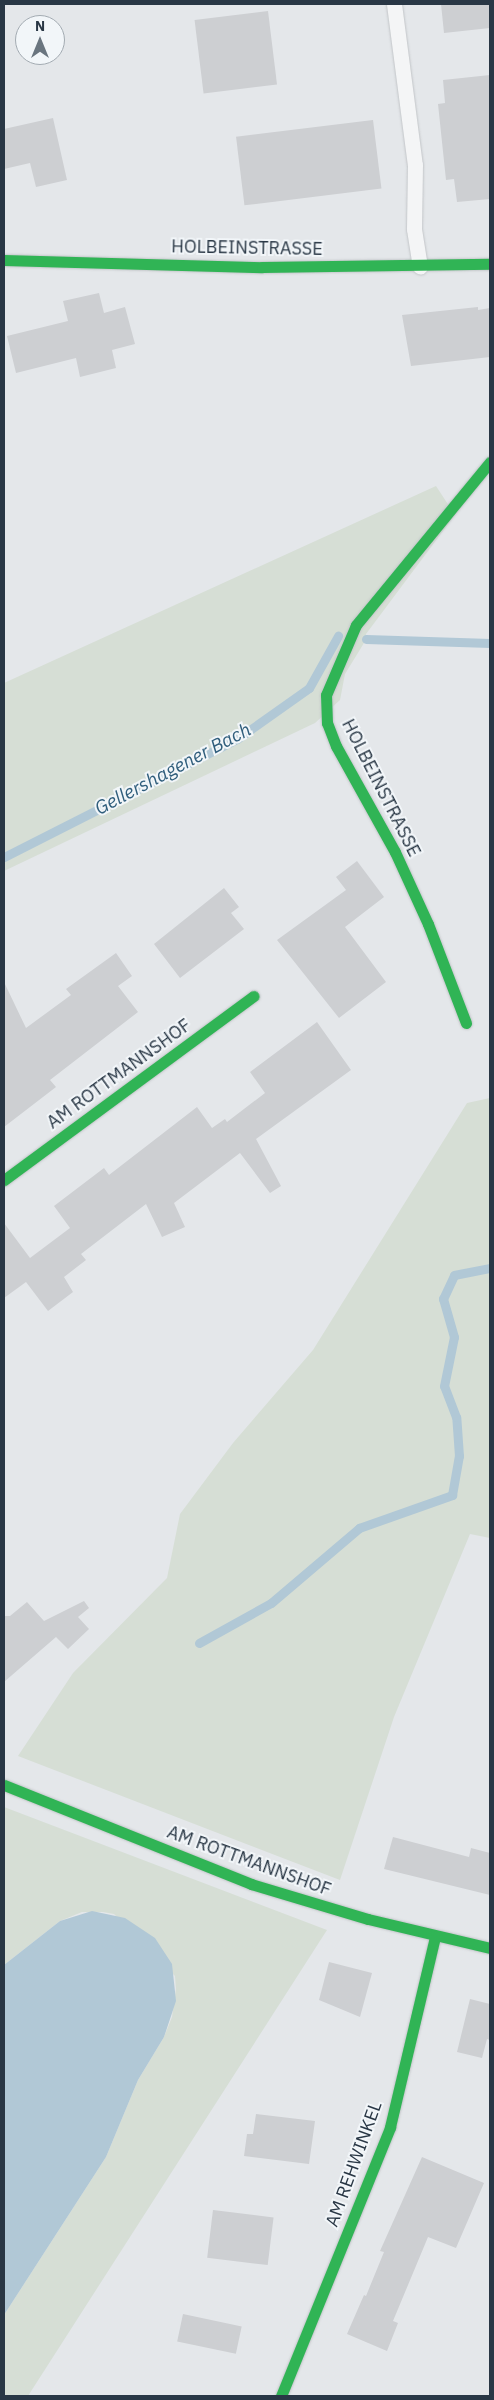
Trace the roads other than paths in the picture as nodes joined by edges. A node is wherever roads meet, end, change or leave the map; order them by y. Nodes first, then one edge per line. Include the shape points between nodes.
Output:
1 (394, 4) edge
2 (4, 260) edge
3 (490, 264) edge
4 (420, 267) junction
5 (490, 462) edge
6 (254, 996) dead end
7 (466, 1023) dead end
8 (4, 1180) edge
9 (4, 1786) edge
10 (435, 1936) junction
11 (490, 1948) edge
12 (281, 2396) edge

1 - 4 lane via 415,165 414,229
2 - 4 street, HOLBEINSTRASSE via 262,267
3 - 4 street, HOLBEINSTRASSE
5 - 7 street, HOLBEINSTRASSE via 356,625 326,694 327,723 336,746 395,852 428,924
6 - 8 street, AM ROTTMANNSHOF
9 - 10 street, AM ROTTMANNSHOF via 251,1884
10 - 11 street, AM ROTTMANNSHOF
10 - 12 street, AM REHWINKEL via 390,2127

